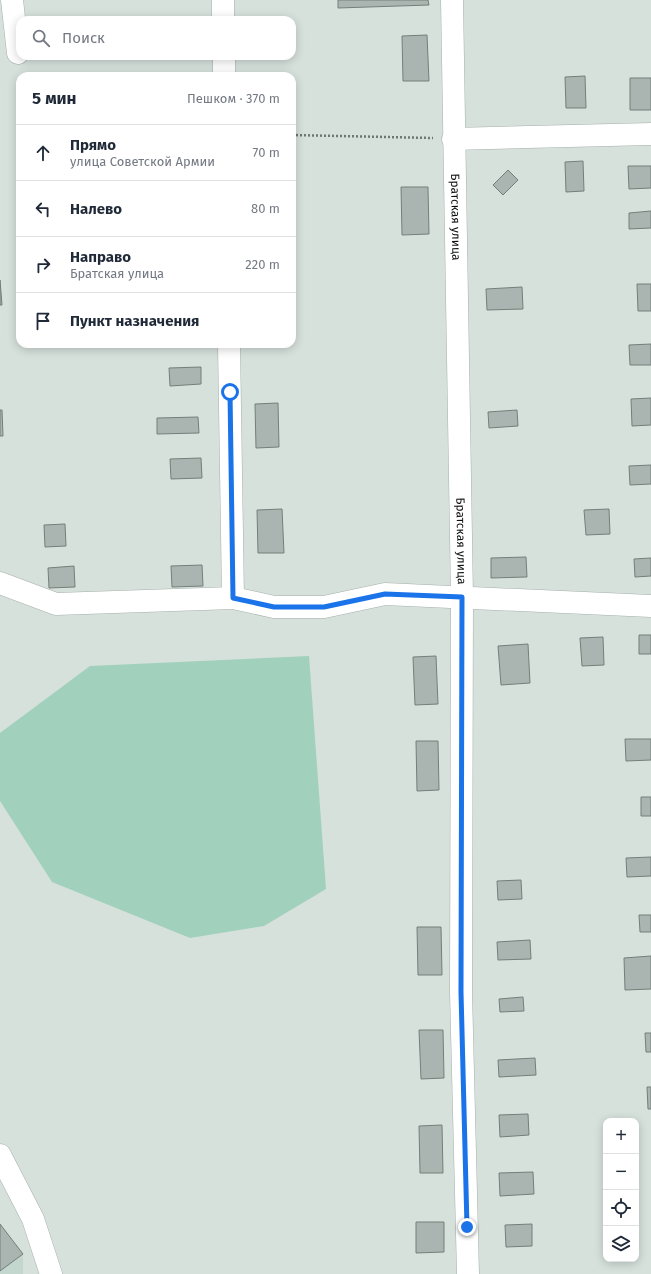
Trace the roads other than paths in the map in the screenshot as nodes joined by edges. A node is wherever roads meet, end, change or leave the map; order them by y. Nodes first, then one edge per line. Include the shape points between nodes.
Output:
1 (12, 0) edge
2 (223, 0) edge
3 (452, 0) edge
4 (223, 16) edge
5 (16, 35) edge
6 (224, 60) edge
7 (224, 72) edge
8 (651, 134) edge
9 (453, 139) junction
10 (229, 348) edge
11 (0, 583) edge
12 (462, 597) junction
13 (233, 598) junction
14 (651, 606) edge
15 (0, 1156) edge
16 (51, 1274) edge
17 (468, 1274) edge

1 - 5 street
2 - 4 street
3 - 9 street, Братская улица
6 - 7 street
8 - 9 street
9 - 12 street, Братская улица
10 - 13 street
11 - 13 street via 56,604
12 - 13 street via 385,594 324,607 274,607
12 - 14 street
12 - 17 street, Братская улица via 461,992
15 - 16 street via 33,1219

